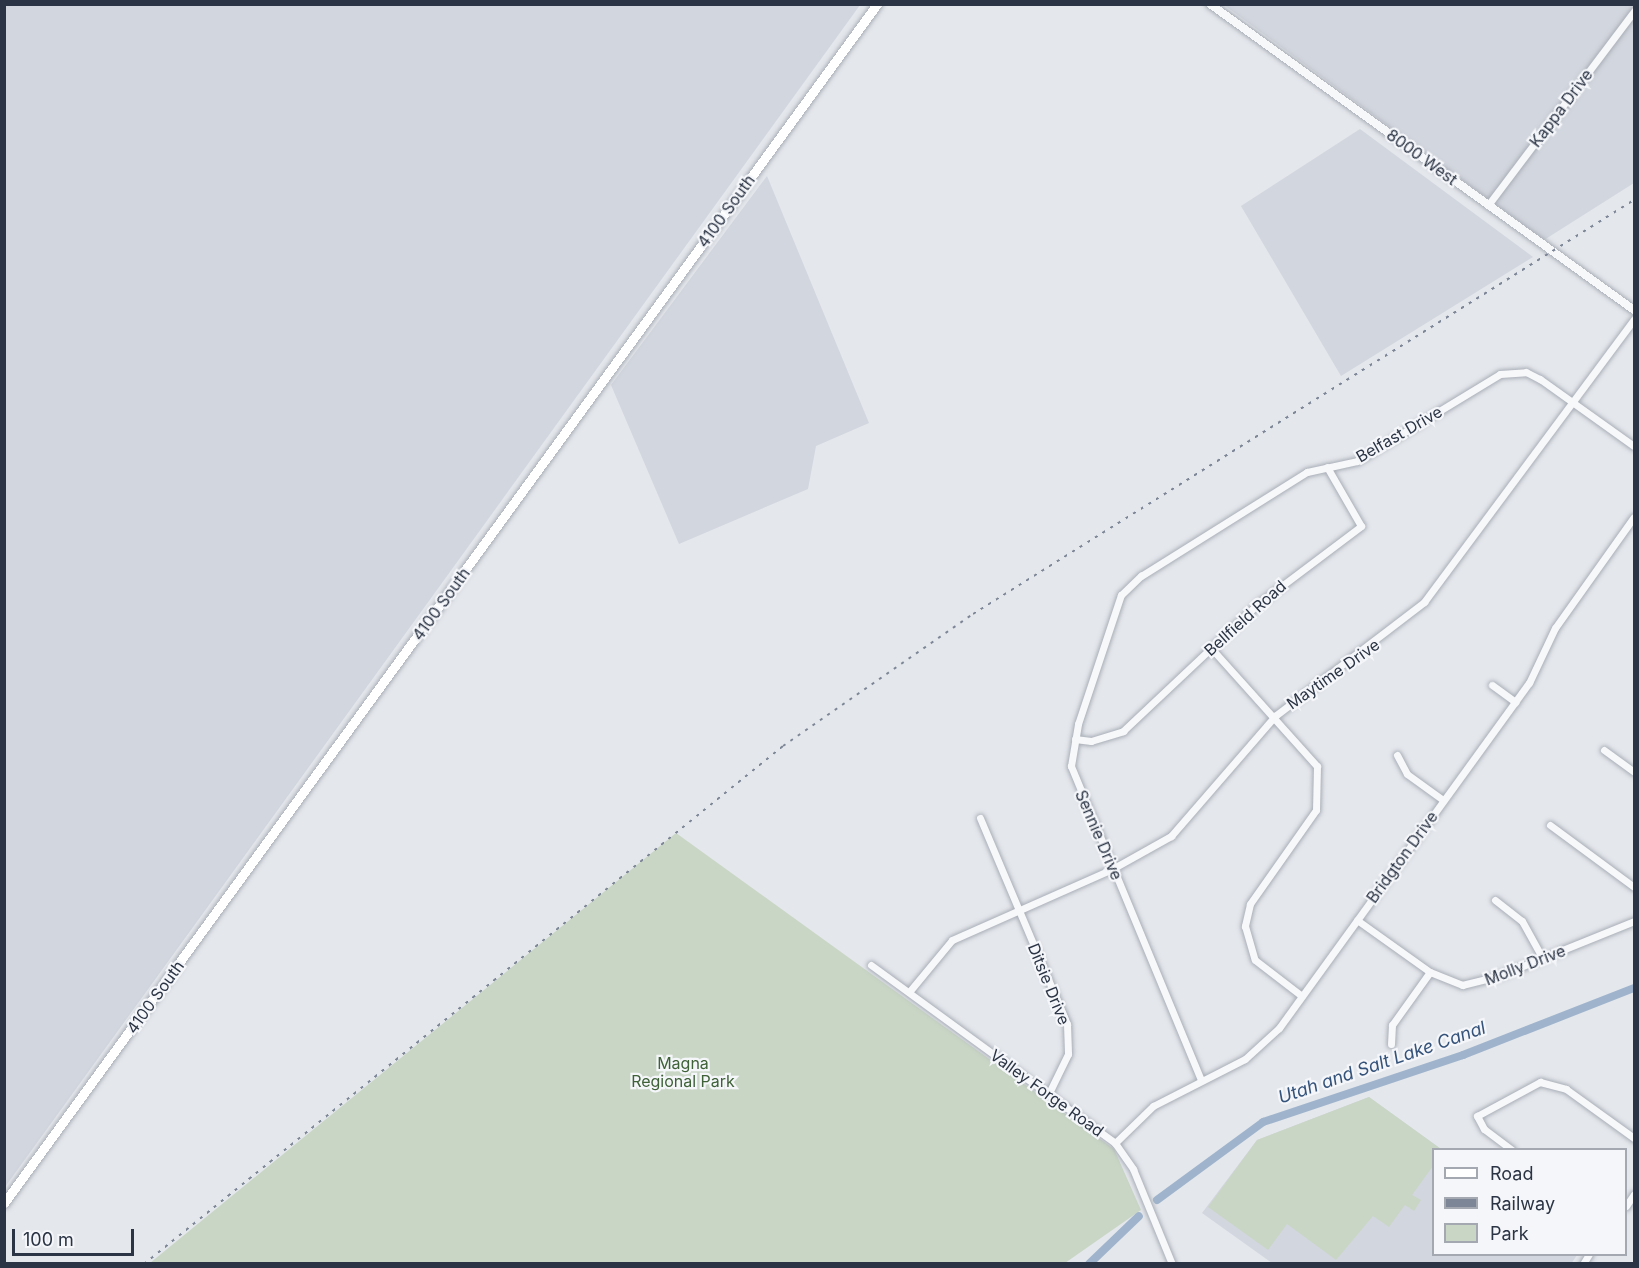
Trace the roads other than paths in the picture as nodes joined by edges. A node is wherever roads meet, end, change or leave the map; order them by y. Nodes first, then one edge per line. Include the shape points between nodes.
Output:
1 (877, 4) edge
2 (1210, 4) edge
3 (1635, 11) edge
4 (1488, 205) junction
5 (1635, 310) edge
6 (1635, 319) edge
7 (1574, 403) junction
8 (1635, 446) edge
9 (1327, 467) junction
10 (1635, 517) edge
11 (1129, 586) joint
12 (1211, 648) junction
13 (1492, 685) dead end
14 (1515, 702) junction
15 (1275, 716) junction
16 (1075, 739) junction
17 (1604, 750) dead end
18 (1397, 755) dead end
19 (1635, 772) edge
20 (1443, 800) junction
21 (980, 818) dead end
22 (1550, 825) dead end
23 (1112, 869) junction
24 (1635, 887) edge
25 (1495, 900) dead end
26 (1018, 909) junction
27 (1357, 920) junction
28 (1635, 921) edge
29 (1543, 958) junction
30 (871, 964) dead end
31 (1430, 972) junction
32 (909, 992) junction
33 (1302, 996) junction
34 (1391, 1044) dead end
35 (1201, 1080) junction
36 (1049, 1094) junction
37 (1635, 1138) edge
38 (1115, 1143) junction
39 (1511, 1148) edge
40 (4, 1203) edge
41 (1172, 1263) edge

1 - 40 main road, 4100 South
2 - 4 street, 8000 West
3 - 4 street, Kappa Drive
4 - 5 street, 8000 West
6 - 7 street, Maytime Drive
7 - 8 street, Belfast Drive
7 - 9 street, Belfast Drive via 1526,372 1500,374 1357,461
7 - 15 street, Maytime Drive via 1424,602
9 - 11 street, Belfast Drive via 1306,472
9 - 12 street, Bellfield Road via 1361,526 1259,603
10 - 14 street, Bridgton Drive via 1555,628 1542,661
11 - 16 street, Sennie Drive via 1115,607
12 - 15 street
12 - 16 street, Bellfield Road via 1123,731 1091,741
13 - 14 street
14 - 20 street, Bridgton Drive
15 - 23 street, Maytime Drive via 1190,818 1145,853
15 - 33 street via 1317,766 1320,796 1307,825 1250,904 1245,932 1255,960
16 - 23 street, Sennie Drive via 1074,776
17 - 19 street
18 - 20 street via 1407,774
20 - 27 street, Bridgton Drive
21 - 26 street, Ditsie Drive
22 - 24 street
23 - 26 street, Maytime Drive
23 - 35 street, Sennie Drive
25 - 29 street via 1522,921
26 - 32 street, Maytime Drive via 952,940
26 - 36 street, Ditsie Drive via 1067,1024 1068,1054
27 - 31 street, Molly Drive
27 - 33 street, Bridgton Drive
28 - 29 street, Molly Drive
29 - 31 street, Molly Drive via 1471,984
30 - 32 street, Valley Forge Road
31 - 34 street via 1392,1025
32 - 36 street, Valley Forge Road
33 - 35 street, Bridgton Drive via 1262,1045
35 - 38 street, Bridgton Drive via 1154,1106
36 - 38 street, Valley Forge Road
37 - 39 street via 1550,1082 1509,1094 1477,1116 1484,1129
38 - 41 street, Valley Forge Road via 1133,1168

